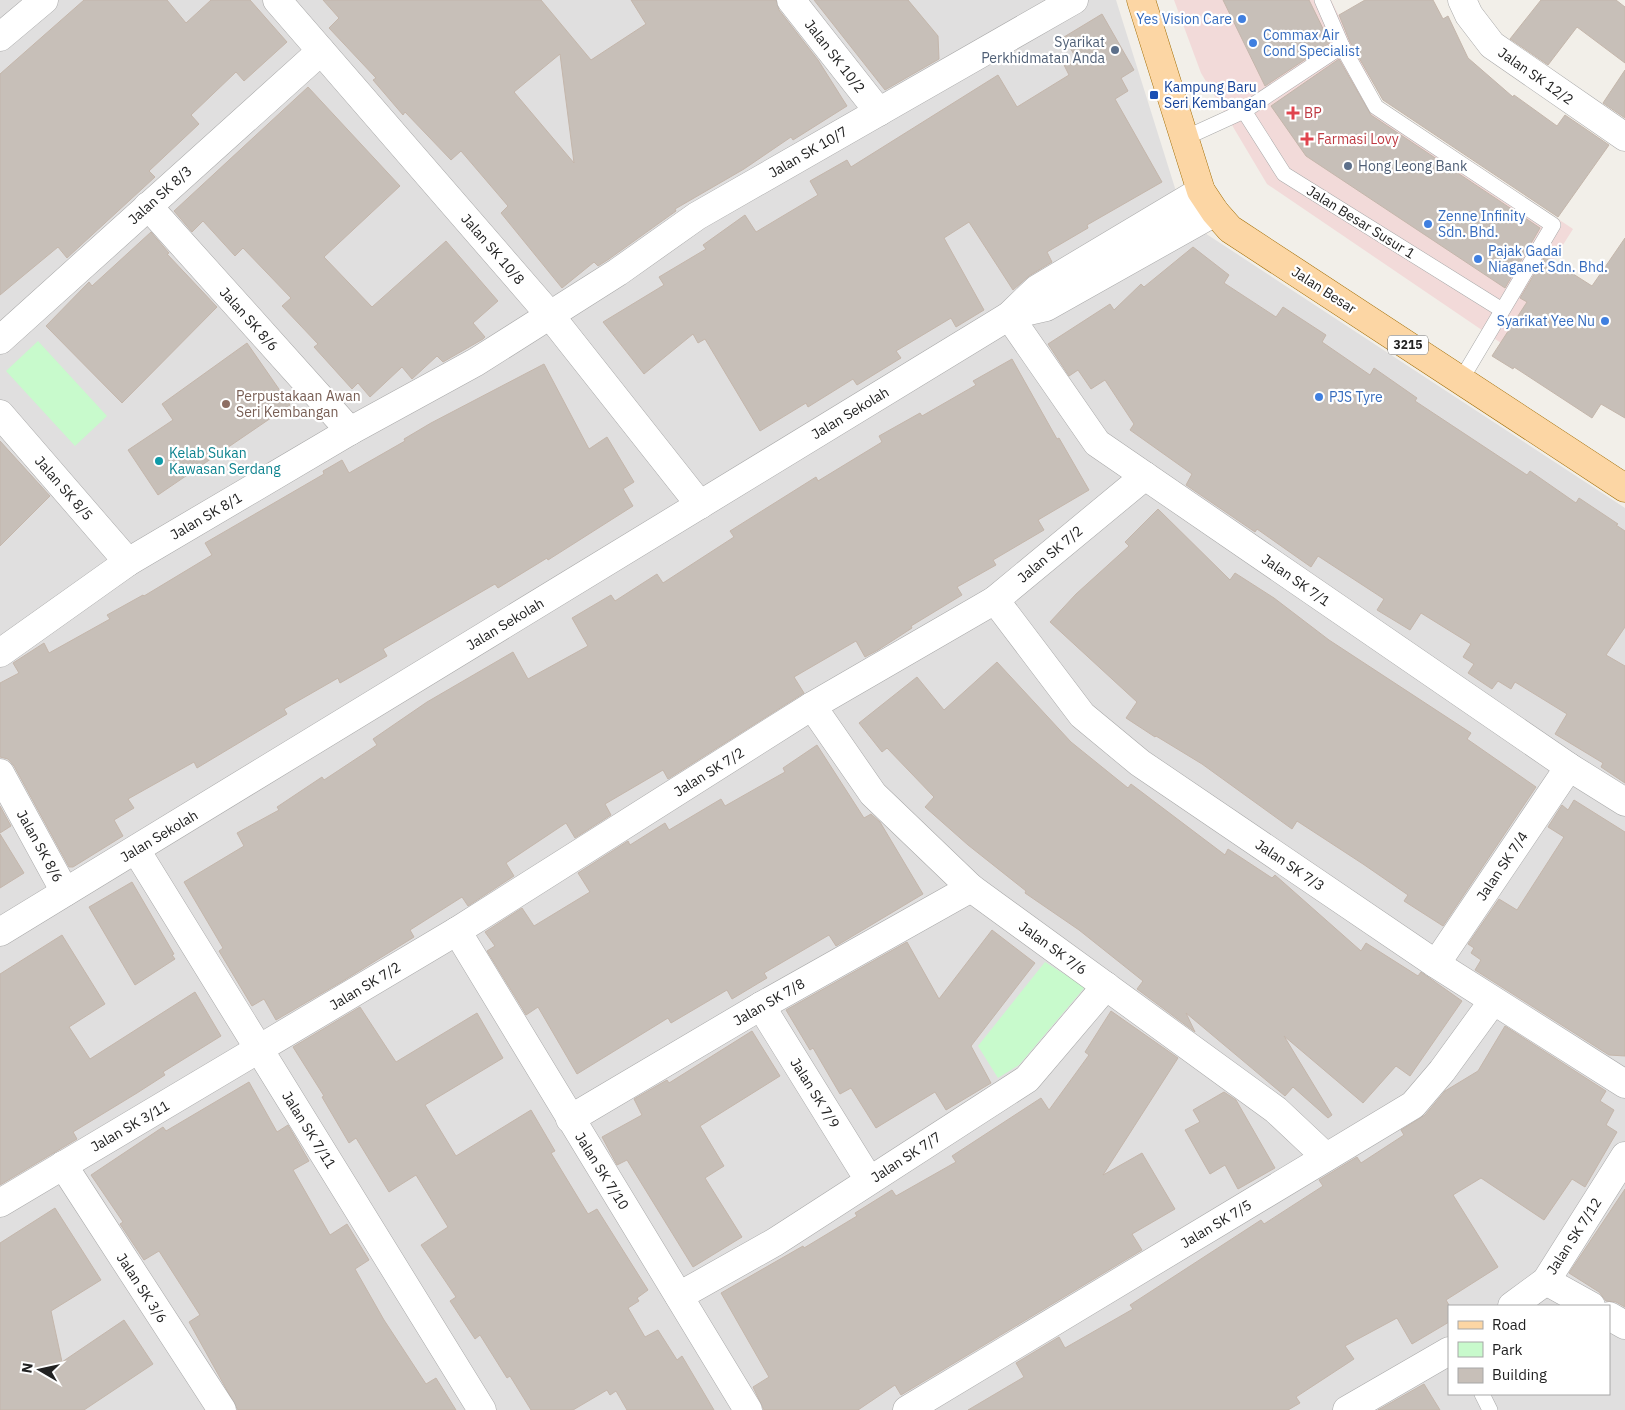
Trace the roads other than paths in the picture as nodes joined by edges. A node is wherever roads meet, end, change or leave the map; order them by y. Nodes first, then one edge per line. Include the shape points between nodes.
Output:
1 (44, 0) edge
2 (277, 0) edge
3 (791, 0) edge
4 (1074, 0) edge
5 (1141, 0) edge
6 (1322, 0) edge
7 (1462, 0) edge
8 (0, 37) edge
9 (1342, 46) junction
10 (321, 52) junction
11 (1244, 111) junction
12 (879, 112) junction
13 (1625, 137) edge
14 (1185, 138) junction
15 (1208, 201) junction
16 (148, 206) junction
17 (1502, 310) junction
18 (549, 314) junction
19 (1009, 316) junction
20 (0, 340) edge
21 (1461, 380) junction
22 (0, 414) edge
23 (350, 431) junction
24 (1145, 476) junction
25 (1625, 488) edge
26 (700, 505) junction
27 (128, 562) junction
28 (995, 600) junction
29 (0, 653) edge
30 (812, 706) junction
31 (1568, 767) junction
32 (0, 773) edge
33 (1625, 802) edge
34 (136, 850) junction
35 (971, 888) junction
36 (65, 892) junction
37 (0, 932) edge
38 (457, 932) junction
39 (1436, 964) junction
40 (1106, 986) junction
41 (1493, 1001) junction
42 (761, 1006) junction
43 (260, 1050) junction
44 (1625, 1084) edge
45 (570, 1119) junction
46 (1625, 1156) edge
47 (1326, 1157) junction
48 (63, 1166) junction
49 (869, 1180) junction
50 (0, 1204) edge
51 (1546, 1280) junction
52 (679, 1296) junction
53 (1513, 1305) edge
54 (1589, 1305) edge
55 (1610, 1317) edge
56 (1625, 1325) edge
57 (1448, 1352) edge
58 (1482, 1395) edge
59 (222, 1410) edge
60 (482, 1410) edge
61 (748, 1410) edge
62 (907, 1410) edge
63 (1347, 1410) edge
64 (1490, 1410) edge

1 - 8 street
2 - 10 street, Jalan SK 10/8
3 - 12 street, Jalan SK 10/2
4 - 12 street, Jalan SK 10/7
5 - 14 main road, Jalan Besar / 3215
6 - 9 lane
7 - 13 street, Jalan SK 12/2 via 1492,45
9 - 11 lane
9 - 17 lane via 1376,107 1553,225
10 - 16 street, Jalan SK 8/3
10 - 18 street, Jalan SK 10/8
11 - 14 lane
11 - 17 lane, Jalan Besar Susur 1 via 1284,174
12 - 18 street, Jalan SK 10/7 via 697,216 618,272
14 - 15 main road, Jalan Besar / 3215
15 - 19 street, Jalan Sekolah via 1046,307
15 - 21 main road, Jalan Besar / 3215 via 1230,229
16 - 20 street, Jalan SK 8/3
16 - 23 street, Jalan SK 8/6
17 - 21 lane
18 - 23 street, Jalan SK 8/1 via 476,362
18 - 26 street, Jalan SK 10/8
19 - 24 street, Jalan SK 7/1 via 1097,443
19 - 26 street, Jalan Sekolah
21 - 25 main road, Jalan Besar / 3215
22 - 27 street, Jalan SK 8/5
23 - 27 street, Jalan SK 8/1
24 - 28 street, Jalan SK 7/2
24 - 31 street, Jalan SK 7/1
26 - 34 street, Jalan Sekolah
27 - 29 street, Jalan SK 8/1
28 - 30 street, Jalan SK 7/2
28 - 39 street, Jalan SK 7/3 via 1082,715 1133,757
30 - 35 street, Jalan SK 7/6 via 873,794
30 - 38 street, Jalan SK 7/2
31 - 33 street, Jalan SK 7/1
31 - 39 street, Jalan SK 7/4
32 - 36 street, Jalan SK 8/6
34 - 36 street, Jalan Sekolah
34 - 43 street, Jalan SK 7/11
35 - 40 street, Jalan SK 7/6
35 - 42 street, Jalan SK 7/8
36 - 37 street, Jalan Sekolah
38 - 43 street, Jalan SK 7/2
38 - 45 street, Jalan SK 7/10
39 - 41 street, Jalan SK 7/3
40 - 47 street, Jalan SK 7/6 via 1276,1110
40 - 49 street, Jalan SK 7/7 via 1027,1079
41 - 44 street, Jalan SK 7/3
41 - 47 street, Jalan SK 7/5 via 1413,1105
42 - 45 street, Jalan SK 7/8
42 - 49 street, Jalan SK 7/9
43 - 48 street, Jalan SK 3/11
43 - 60 street, Jalan SK 7/11
45 - 52 street, Jalan SK 7/10
46 - 51 street, Jalan SK 7/12
47 - 62 street, Jalan SK 7/5
48 - 50 street, Jalan SK 3/11
48 - 59 street, Jalan SK 3/6
49 - 52 street, Jalan SK 7/7 via 775,1242
51 - 53 street, Jalan SK 7/12
51 - 54 street
52 - 61 street, Jalan SK 7/10
55 - 56 street
57 - 63 street
58 - 64 lane

